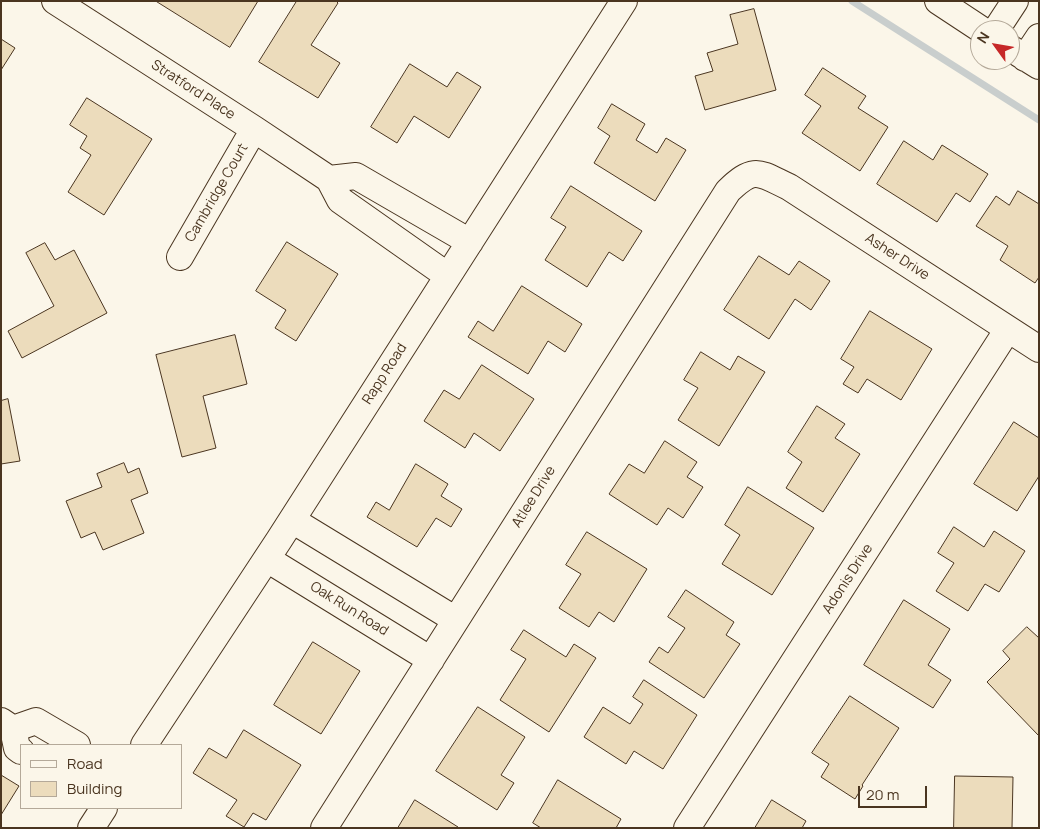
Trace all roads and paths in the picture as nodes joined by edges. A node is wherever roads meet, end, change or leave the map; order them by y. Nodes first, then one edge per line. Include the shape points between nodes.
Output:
1 (55, 1) edge
2 (624, 1) edge
3 (938, 1) edge
4 (1014, 1) edge
5 (1002, 20) edge
6 (970, 22) edge
7 (254, 129) junction
8 (751, 174) joint
9 (329, 179) junction
10 (470, 242) junction
11 (180, 257) dead end
12 (448, 276) junction
13 (1008, 329) junction
14 (1039, 349) edge
15 (292, 520) junction
16 (267, 558) junction
17 (456, 620) junction
18 (431, 660) junction
19 (12, 734) edge
20 (75, 744) edge
21 (145, 744) edge
22 (103, 809) edge
23 (91, 828) edge
24 (324, 828) edge
25 (687, 828) edge

1 - 7 street, Stratford Place
2 - 10 street, Rapp Road
3 - 6 street
4 - 5 street
7 - 9 street, Stratford Place
7 - 11 street, Cambridge Court
8 - 13 street, Asher Drive via 760,173 789,187
8 - 17 street, Atlee Drive via 741,178 728,191
9 - 10 street via 356,176
9 - 12 street, Stratford Place via 340,200
10 - 12 street, Rapp Road
12 - 15 street, Rapp Road
13 - 14 street, Asher Drive
13 - 25 street, Adonis Drive
15 - 16 street, Rapp Road
15 - 17 street
16 - 18 street, Oak Run Road
16 - 21 street, Rapp Road
17 - 18 street, Atlee Drive
18 - 24 street, Atlee Drive
19 - 20 street via 36,721
22 - 23 street

